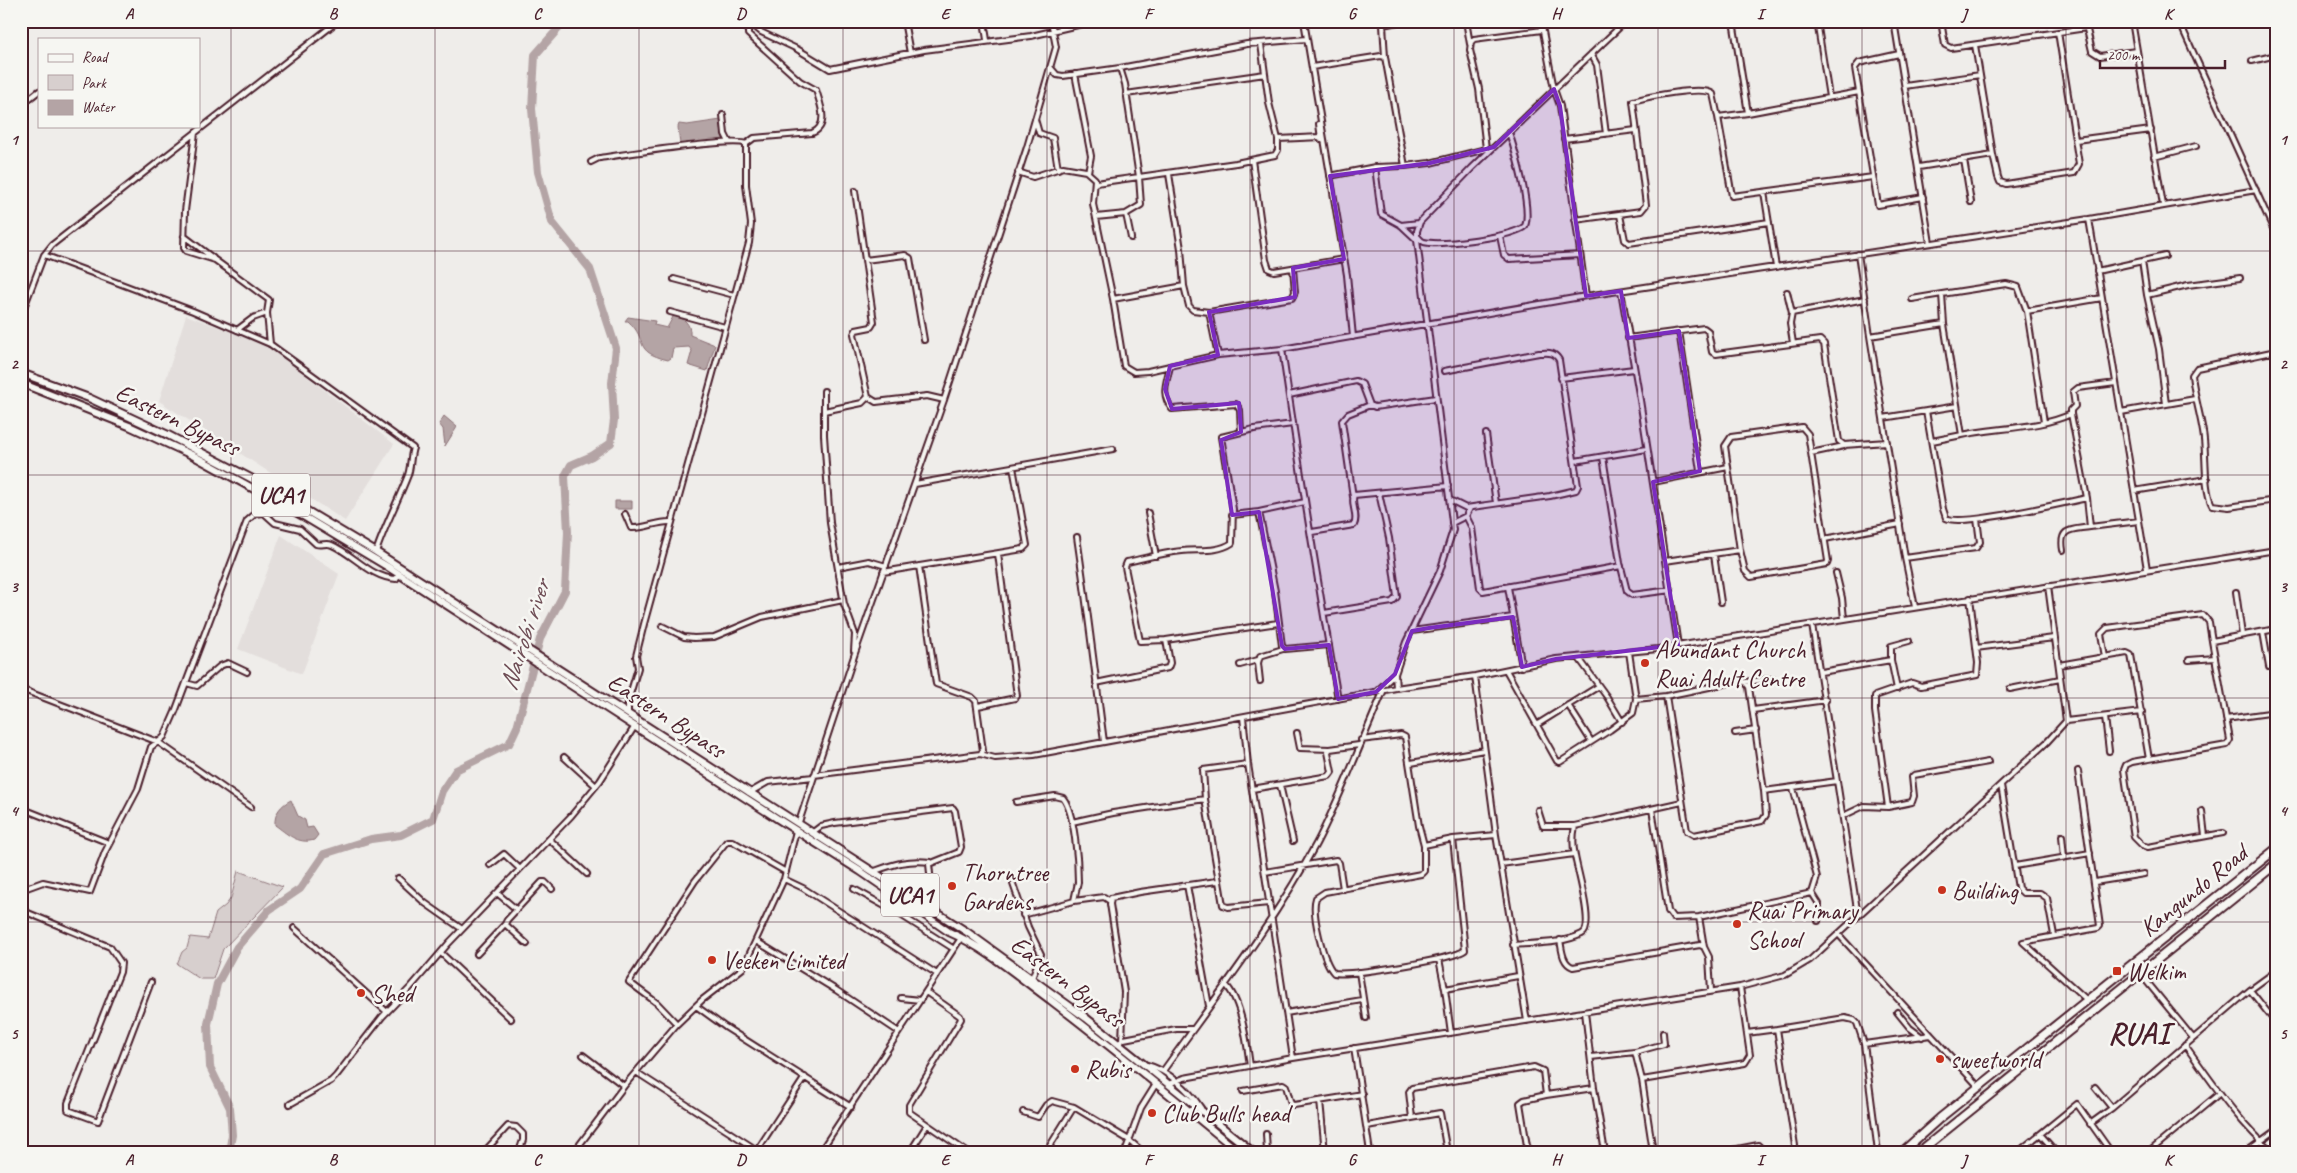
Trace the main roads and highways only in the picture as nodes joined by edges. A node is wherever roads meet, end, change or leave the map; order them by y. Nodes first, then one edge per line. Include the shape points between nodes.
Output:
1 (21, 373) edge
2 (21, 383) edge
3 (143, 423) junction
4 (140, 431) junction
5 (524, 651) junction
6 (2276, 849) edge
7 (2276, 864) edge
8 (1239, 1152) edge
9 (1253, 1152) edge
10 (1902, 1152) edge
11 (1919, 1152) edge

1 - 3 main road, Eastern Bypass / UCA1 via 89,398
2 - 4 main road, Eastern Bypass / UCA1
3 - 4 main road
3 - 5 main road, Eastern Bypass / UCA1 via 255,480 376,552
4 - 5 main road, Eastern Bypass / UCA1 via 273,498
5 - 8 main road, Eastern Bypass / UCA1 via 1020,977
5 - 9 main road, Eastern Bypass / UCA1 via 549,662 799,822 1032,978 1171,1082
6 - 10 highway, Kangundo Road
7 - 11 highway, Kangundo Road

